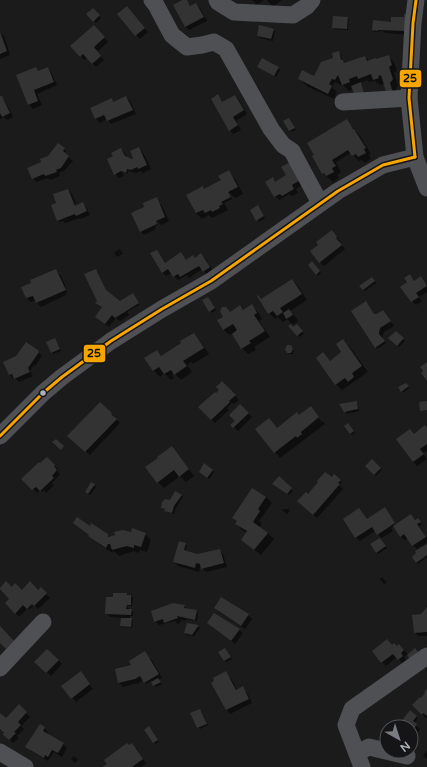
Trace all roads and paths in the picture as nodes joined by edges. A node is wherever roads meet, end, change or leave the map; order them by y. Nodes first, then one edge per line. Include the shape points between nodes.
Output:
1 (152, 0) edge
2 (217, 0) edge
3 (312, 0) edge
4 (416, 0) edge
5 (409, 98) junction
6 (343, 102) dead end
7 (415, 157) junction
8 (426, 181) edge
9 (320, 203) junction
10 (0, 436) edge
11 (43, 622) dead end
12 (427, 656) edge
13 (0, 668) edge
14 (379, 749) edge
15 (0, 752) edge
16 (359, 762) edge
17 (25, 767) edge

1 - 9 street via 172,35 187,47 214,42 226,49 271,129 283,145 292,151
2 - 3 street via 234,12 293,15
4 - 5 street
5 - 6 street
5 - 7 street
7 - 8 street
7 - 9 street via 382,165
9 - 10 street via 211,281 111,341 43,393
11 - 13 street
12 - 16 street via 352,709 346,724
14 - 16 street via 369,747
15 - 17 street

